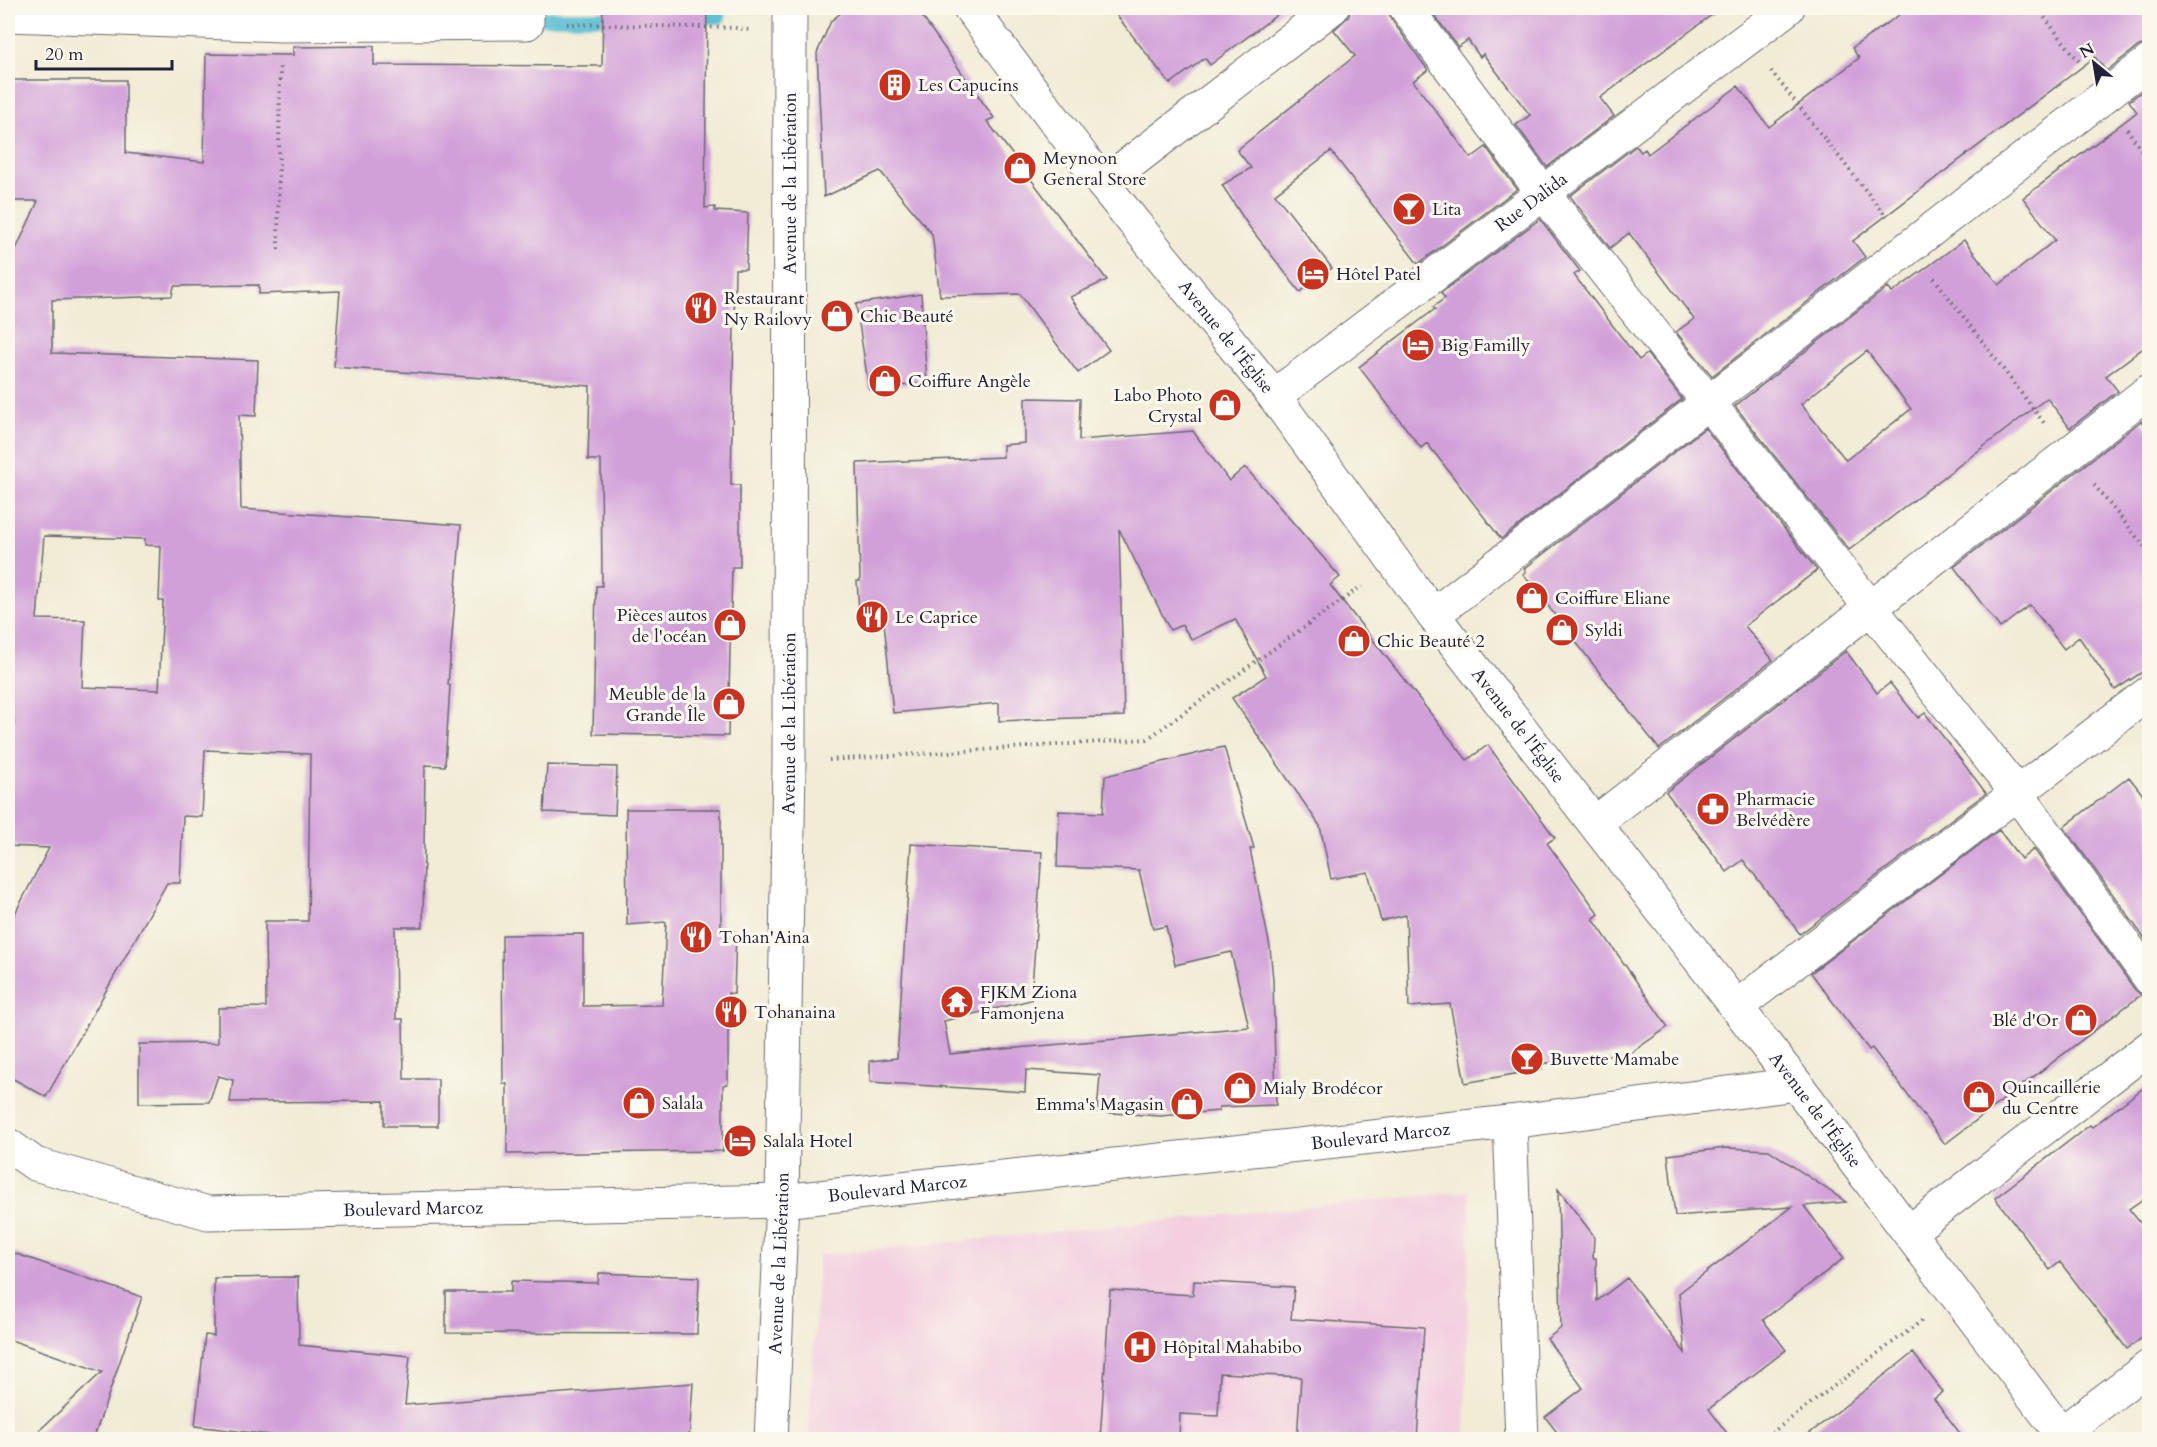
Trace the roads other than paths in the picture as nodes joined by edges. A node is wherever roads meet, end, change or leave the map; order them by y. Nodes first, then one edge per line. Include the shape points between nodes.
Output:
1 (790, 8) edge
2 (805, 8) edge
3 (970, 8) edge
4 (1332, 8) edge
5 (1406, 8) edge
6 (1788, 8) edge
7 (23, 12) edge
8 (527, 15) edge
9 (281, 16) edge
10 (790, 40) junction
11 (2150, 61) edge
12 (1103, 184) junction
13 (1543, 193) junction
14 (2150, 390) edge
15 (1274, 396) junction
16 (1707, 404) junction
17 (1870, 608) junction
18 (1433, 615) junction
19 (2150, 692) edge
20 (2017, 794) junction
21 (1595, 824) junction
22 (2150, 979) edge
23 (1736, 1007) junction
24 (2150, 1047) edge
25 (1796, 1084) junction
26 (1510, 1122) junction
27 (8, 1145) edge
28 (782, 1201) junction
29 (1909, 1232) junction
30 (2150, 1366) edge
31 (2066, 1436) edge
32 (771, 1440) edge
33 (1522, 1440) edge

1 - 10 street, Avenue de la Libération
2 - 10 street
3 - 12 street, Avenue de l'Église
4 - 12 street
5 - 13 street
6 - 13 street, Rue Dalida
7 - 9 street
8 - 9 street
10 - 28 street, Avenue de la Libération via 789,762
11 - 16 street
12 - 15 street, Avenue de l'Église
13 - 15 street, Rue Dalida
13 - 16 street
14 - 17 street
15 - 18 street, Avenue de l'Église
16 - 17 street
16 - 18 street
17 - 20 street
17 - 21 street
18 - 21 street, Avenue de l'Église
19 - 20 street
20 - 22 street
20 - 23 street
21 - 23 street, Avenue de l'Église
23 - 25 street, Avenue de l'Église
24 - 29 street
25 - 26 street, Boulevard Marcoz
25 - 29 street, Avenue de l'Église
26 - 28 street, Boulevard Marcoz
26 - 33 street
27 - 28 street, Boulevard Marcoz via 35,1164 208,1213
28 - 32 street, Avenue de la Libération
29 - 31 street, Avenue de l'Église
30 - 31 street

